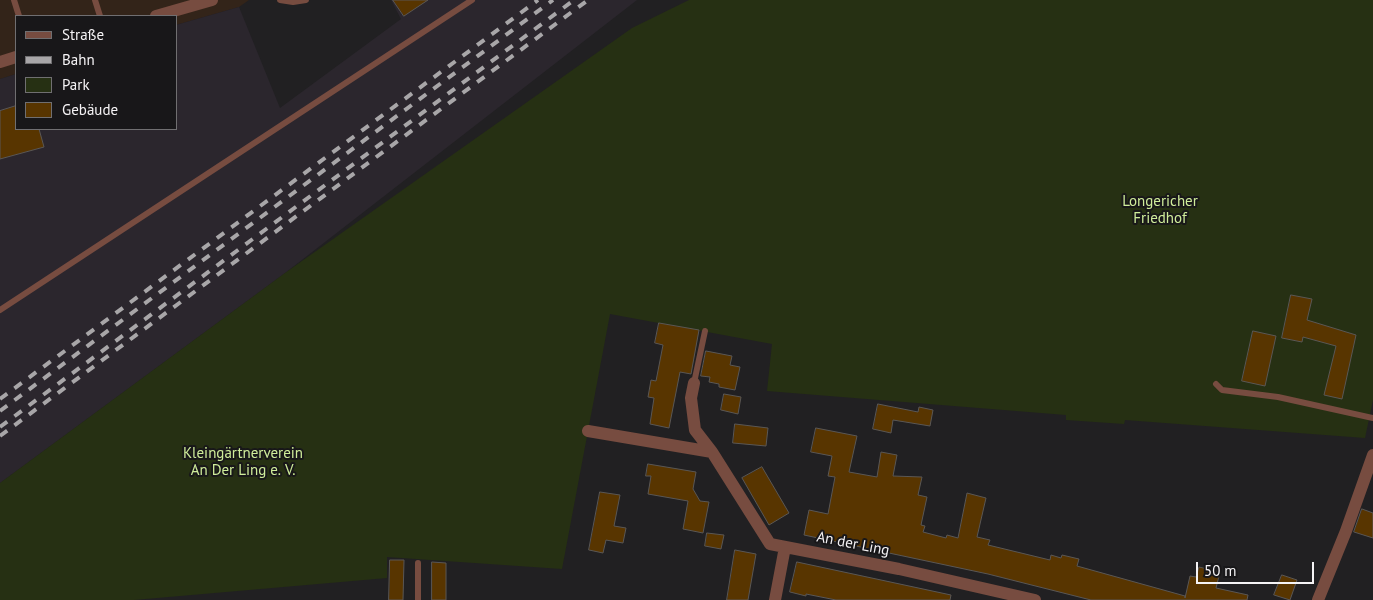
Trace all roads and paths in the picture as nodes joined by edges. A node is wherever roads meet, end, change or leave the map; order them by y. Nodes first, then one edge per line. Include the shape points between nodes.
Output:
1 (14, 0) edge
2 (95, 0) edge
3 (212, 0) edge
4 (280, 0) edge
5 (306, 0) edge
6 (472, 0) edge
7 (19, 15) edge
8 (100, 15) edge
9 (160, 15) edge
10 (15, 57) edge
11 (0, 62) edge
12 (0, 310) edge
13 (705, 331) dead end
14 (694, 383) joint
15 (1216, 384) dead end
16 (1373, 418) edge
17 (588, 432) dead end
18 (712, 452) junction
19 (1373, 455) edge
20 (1368, 486) edge
21 (785, 547) junction
22 (418, 563) dead end
23 (418, 600) edge
24 (775, 600) edge
25 (1035, 600) edge
26 (1318, 600) edge

1 - 7 lane
2 - 8 lane
3 - 9 street
4 - 5 lane
6 - 12 lane
10 - 11 street
13 - 14 lane
14 - 18 street, An der Ling via 691,398 695,430
15 - 16 lane via 1222,390 1278,397
17 - 18 street
18 - 21 street, An der Ling via 770,544
19 - 20 street
20 - 26 street
21 - 24 street
21 - 25 street, An der Ling
22 - 23 lane

